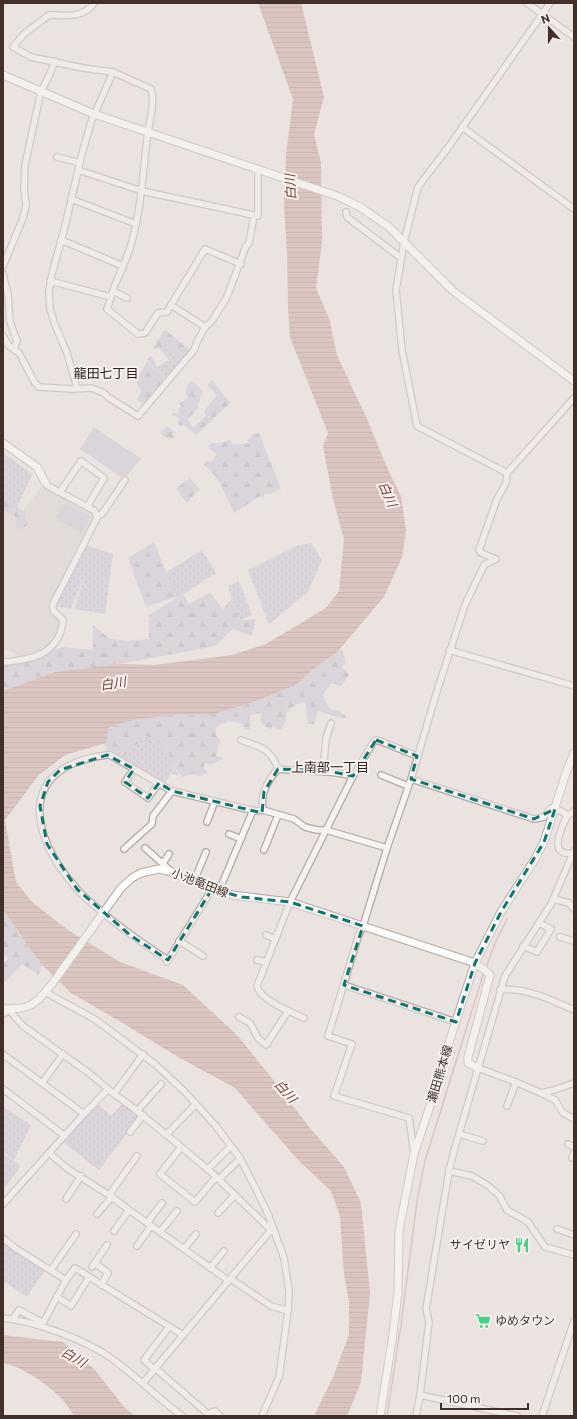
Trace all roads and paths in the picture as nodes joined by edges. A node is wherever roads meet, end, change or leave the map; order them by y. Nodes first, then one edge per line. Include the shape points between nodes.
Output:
1 (94, 3) edge
2 (527, 3) edge
3 (550, 3) edge
4 (542, 14) junction
5 (574, 37) edge
6 (55, 61) junction
7 (113, 72) junction
8 (3, 75) edge
9 (41, 91) junction
10 (94, 114) junction
11 (462, 127) junction
12 (148, 132) junction
13 (58, 157) dead end
14 (80, 163) junction
15 (258, 169) junction
16 (78, 170) junction
17 (142, 191) junction
18 (72, 199) junction
19 (574, 209) edge
20 (346, 212) dead end
21 (254, 216) junction
22 (136, 224) junction
23 (61, 240) junction
24 (404, 242) junction
25 (401, 258) junction
26 (241, 264) junction
27 (3, 266) edge
28 (123, 266) junction
29 (3, 274) edge
30 (50, 280) junction
31 (113, 291) junction
32 (111, 297) junction
33 (126, 298) dead end
34 (171, 305) junction
35 (205, 328) junction
36 (3, 336) edge
37 (14, 349) junction
38 (574, 381) edge
39 (77, 388) junction
40 (574, 398) edge
41 (3, 442) edge
42 (507, 473) junction
43 (125, 480) dead end
44 (45, 482) joint
45 (60, 492) junction
46 (87, 507) junction
47 (97, 516) junction
48 (449, 650) junction
49 (3, 662) edge
50 (574, 686) edge
51 (331, 723) dead end
52 (241, 740) dead end
53 (574, 753) edge
54 (417, 756) junction
55 (278, 768) junction
56 (134, 769) junction
57 (323, 770) junction
58 (381, 775) dead end
59 (353, 776) junction
60 (411, 779) junction
61 (159, 783) junction
62 (408, 786) junction
63 (172, 791) junction
64 (215, 801) junction
65 (555, 809) junction
66 (253, 810) junction
67 (263, 810) junction
68 (574, 811) edge
69 (278, 814) junction
70 (568, 815) junction
71 (207, 822) dead end
72 (326, 830) junction
73 (229, 834) dead end
74 (241, 839) junction
75 (124, 848) dead end
76 (145, 848) dead end
77 (386, 848) junction
78 (264, 850) dead end
79 (206, 852) dead end
80 (574, 853) edge
81 (169, 854) dead end
82 (163, 863) junction
83 (172, 872) junction
84 (194, 881) junction
85 (215, 890) junction
86 (553, 899) junction
87 (290, 902) junction
88 (574, 909) edge
89 (103, 912) junction
90 (539, 923) junction
91 (363, 926) junction
92 (266, 935) dead end
93 (560, 937) dead end
94 (275, 939) junction
95 (180, 941) junction
96 (574, 941) edge
97 (523, 946) junction
98 (203, 956) dead end
99 (258, 960) dead end
100 (266, 962) junction
101 (476, 963) junction
102 (344, 985) junction
103 (500, 990) junction
104 (45, 992) junction
105 (574, 1010) edge
106 (5, 1011) edge
107 (288, 1011) junction
108 (239, 1017) dead end
109 (304, 1018) dead end
110 (456, 1022) junction
111 (63, 1054) junction
112 (143, 1054) junction
113 (3, 1057) edge
114 (478, 1068) junction
115 (516, 1082) junction
116 (42, 1083) junction
117 (574, 1083) edge
118 (161, 1084) dead end
119 (3, 1089) edge
120 (108, 1089) junction
121 (541, 1093) junction
122 (114, 1094) junction
123 (196, 1104) junction
124 (507, 1106) dead end
125 (137, 1111) junction
126 (84, 1114) junction
127 (143, 1115) junction
128 (574, 1119) edge
129 (130, 1132) dead end
130 (459, 1134) junction
131 (166, 1135) junction
132 (65, 1136) junction
133 (483, 1141) dead end
134 (568, 1144) dead end
135 (231, 1146) junction
136 (181, 1147) junction
137 (574, 1148) edge
138 (49, 1153) junction
139 (414, 1154) junction
140 (138, 1156) dead end
141 (240, 1159) junction
142 (208, 1169) junction
143 (449, 1171) junction
144 (81, 1176) junction
145 (217, 1178) junction
146 (234, 1195) junction
147 (110, 1196) junction
148 (66, 1199) dead end
149 (162, 1203) dead end
150 (3, 1204) edge
151 (129, 1210) junction
152 (177, 1211) dead end
153 (218, 1212) dead end
154 (97, 1214) dead end
155 (149, 1225) junction
156 (557, 1229) dead end
157 (273, 1230) junction
158 (114, 1231) dead end
159 (160, 1232) junction
160 (76, 1234) dead end
161 (196, 1234) dead end
162 (574, 1234) edge
163 (3, 1238) edge
164 (107, 1245) dead end
165 (137, 1246) dead end
166 (184, 1249) junction
167 (224, 1251) dead end
168 (574, 1255) edge
169 (210, 1268) junction
170 (51, 1270) junction
171 (89, 1277) junction
172 (66, 1280) junction
173 (230, 1280) junction
174 (101, 1284) junction
175 (57, 1297) junction
176 (288, 1311) junction
177 (3, 1318) edge
178 (13, 1319) junction
179 (574, 1321) edge
180 (169, 1326) junction
181 (182, 1335) junction
182 (155, 1369) junction
183 (143, 1383) junction
184 (420, 1395) junction
185 (182, 1416) edge
186 (220, 1416) edge
187 (262, 1416) edge
188 (380, 1416) edge
189 (416, 1416) edge
190 (518, 1416) edge
191 (542, 1416) edge

1 - 6 street via 92,7 80,13 65,16 49,15 24,34 13,48 31,57
2 - 4 street
3 - 4 street
4 - 5 street
4 - 11 street
6 - 7 street
6 - 9 street
7 - 10 street
7 - 12 street via 151,90 153,94
8 - 9 main road
9 - 10 main road
9 - 27 street via 25,165 26,205
10 - 12 main road
10 - 14 street
11 - 19 street
11 - 24 street via 418,187
12 - 15 main road
12 - 17 street
13 - 14 street
14 - 16 street
15 - 21 street via 258,216
15 - 24 main road via 340,197 372,215
16 - 17 street
16 - 18 street
17 - 21 street
17 - 22 street
18 - 22 street
18 - 23 street
20 - 25 street via 347,217
21 - 26 street via 249,243
22 - 28 street
23 - 28 street
23 - 30 street
24 - 25 street
24 - 38 main road via 453,291
25 - 42 street via 396,290 402,350 417,426
26 - 34 street via 205,249
26 - 35 street via 224,302
28 - 31 street
29 - 37 street via 10,322 17,341
30 - 32 street
30 - 39 street via 50,309
31 - 32 street
31 - 33 street
32 - 34 street via 107,309 138,334 145,333 158,313 167,312
34 - 35 street
35 - 39 street via 189,358 138,416 104,393 90,388
36 - 37 street
37 - 39 street via 39,387
40 - 42 street
41 - 44 main road via 37,467
42 - 48 street via 506,483 497,499 479,550 496,559 484,565 464,606
43 - 47 street via 102,514
44 - 45 street
45 - 46 street
45 - 46 street via 81,461 104,478
46 - 47 street via 95,511
47 - 49 street via 53,604 52,610 63,620 61,633 49,650 38,656
48 - 50 street
48 - 54 street
51 - 57 street via 326,738
52 - 55 street via 264,749 274,758
53 - 65 main road, 瀬田熊本線
54 - 59 street via 376,740
54 - 60 street
55 - 57 street via 298,771
55 - 67 street via 264,792
56 - 61 street
56 - 61 street via 125,782 148,798
56 - 89 street via 110,755 76,763 63,768 53,776 40,802 41,826 50,850 77,889
57 - 59 street
58 - 62 street
59 - 72 street
60 - 62 street
60 - 65 street via 534,819 544,817 551,808
61 - 63 street
62 - 77 street
63 - 64 street
63 - 75 street via 153,816 152,824
64 - 66 street
64 - 71 street
65 - 70 street
65 - 101 main road, 瀬田熊本線 via 544,842 501,912
66 - 67 street
66 - 74 street
67 - 69 street
68 - 70 street
69 - 72 street via 294,819 305,827
69 - 78 street
70 - 80 street via 558,846 563,853
72 - 77 street
72 - 87 street
73 - 74 street
74 - 85 street
76 - 82 street
77 - 91 street
79 - 84 street
80 - 86 street
81 - 82 street
82 - 83 street
83 - 84 main road, 小池竜田線
83 - 89 main road, 小池竜田線 via 163,869 149,870 132,878
84 - 85 main road, 小池竜田線
85 - 87 main road, 小池竜田線 via 242,897
85 - 95 street
86 - 88 street via 569,904
86 - 90 street
87 - 91 main road, 小池竜田線
87 - 94 street
89 - 95 street via 167,961
89 - 104 main road, 小池竜田線
90 - 97 street
90 - 97 street via 551,929 538,952
91 - 101 main road, 小池竜田線
91 - 102 street
92 - 94 street
93 - 96 street
94 - 100 street
95 - 98 street
97 - 103 street via 504,976
99 - 100 street
100 - 107 street via 257,983 258,989 275,1004
101 - 110 main road, 瀬田熊本線
101 - 114 main road via 490,975 468,1057 468,1063
102 - 110 street
102 - 139 street via 328,1036 352,1044 334,1096 409,1118
103 - 105 street via 518,990
103 - 114 street
104 - 106 main road, 小池竜田線 via 31,1005
104 - 112 street via 96,1020
106 - 111 street
107 - 108 street via 266,1045 258,1038 250,1023
107 - 109 street
110 - 139 main road, 瀬田熊本線
111 - 116 street
111 - 120 street
112 - 122 street
112 - 123 street
113 - 116 street via 4,1055
114 - 115 street
114 - 130 street
115 - 121 street
115 - 124 street
116 - 126 street
117 - 121 street
118 - 125 street
119 - 132 street
120 - 122 street
120 - 126 street
121 - 128 street via 555,1100 563,1113
122 - 125 street
123 - 131 street
123 - 135 street
125 - 127 street
126 - 132 street
127 - 129 street
127 - 131 street
130 - 133 street
130 - 143 street
131 - 136 street
132 - 138 street
134 - 137 street
135 - 141 street
135 - 142 street
136 - 142 street
136 - 145 street via 160,1174 195,1202
138 - 144 street
138 - 150 street
139 - 188 main road, 瀬田熊本線 via 399,1230 398,1292
140 - 147 street
141 - 145 street
141 - 157 street via 263,1202
142 - 145 street
143 - 168 street via 472,1176 499,1194 507,1210 528,1222 545,1248
143 - 184 street via 426,1309 429,1322
144 - 147 street
144 - 148 street
145 - 146 street
146 - 153 street
146 - 157 street
147 - 151 street
147 - 154 street
149 - 155 street
151 - 155 street
151 - 158 street
152 - 159 street
155 - 159 street
155 - 165 street
156 - 162 street
157 - 173 street
157 - 176 street via 286,1265
159 - 166 street
160 - 170 street
161 - 166 street
163 - 170 street
164 - 174 street via 94,1265 108,1273
166 - 169 street
167 - 169 street
169 - 173 street
170 - 172 street
171 - 172 street via 75,1268
171 - 174 street
171 - 175 street via 71,1306
172 - 175 street
173 - 176 street via 271,1306
173 - 181 street
174 - 180 street
175 - 178 street via 43,1323 19,1310
176 - 187 street via 279,1377
177 - 178 street
178 - 183 street via 79,1340 110,1357
179 - 191 street
180 - 181 street
180 - 182 street via 144,1360
181 - 182 street
182 - 183 street
182 - 186 street via 208,1414 215,1412
183 - 185 street
184 - 189 street
184 - 190 street

